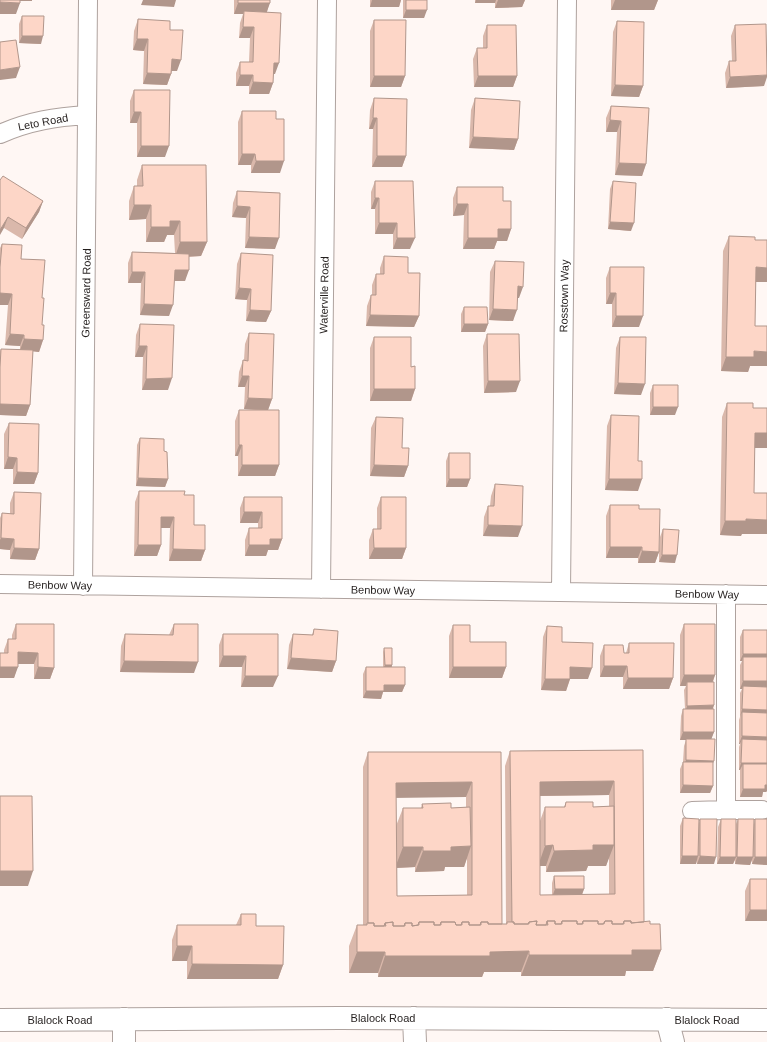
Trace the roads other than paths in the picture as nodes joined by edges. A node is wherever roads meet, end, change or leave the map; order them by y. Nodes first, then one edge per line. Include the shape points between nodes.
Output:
1 (88, 0) edge
2 (327, 0) edge
3 (567, 0) edge
4 (88, 115) junction
5 (0, 134) edge
6 (0, 584) edge
7 (83, 586) junction
8 (320, 589) junction
9 (561, 591) junction
10 (726, 594) junction
11 (767, 595) edge
12 (726, 810) junction
13 (762, 810) dead end
14 (692, 811) dead end
15 (414, 1018) junction
16 (124, 1019) junction
17 (0, 1020) edge
18 (667, 1020) junction
19 (767, 1020) edge
20 (124, 1042) edge
21 (415, 1042) edge
22 (673, 1042) edge

1 - 4 street, Greensward Road
2 - 8 street, Waterville Road
3 - 9 street, Rosstown Way
4 - 5 street, Leto Road via 63,116 21,124
4 - 7 street, Greensward Road
6 - 7 street, Benbow Way
7 - 8 street, Benbow Way
8 - 9 street, Benbow Way
9 - 10 street, Benbow Way
10 - 11 street, Benbow Way
10 - 12 street
12 - 13 street
12 - 14 street
15 - 16 main road, Blalock Road
15 - 18 main road, Blalock Road
15 - 21 main road
16 - 17 main road, Blalock Road
16 - 20 main road
18 - 19 main road, Blalock Road
18 - 22 main road

